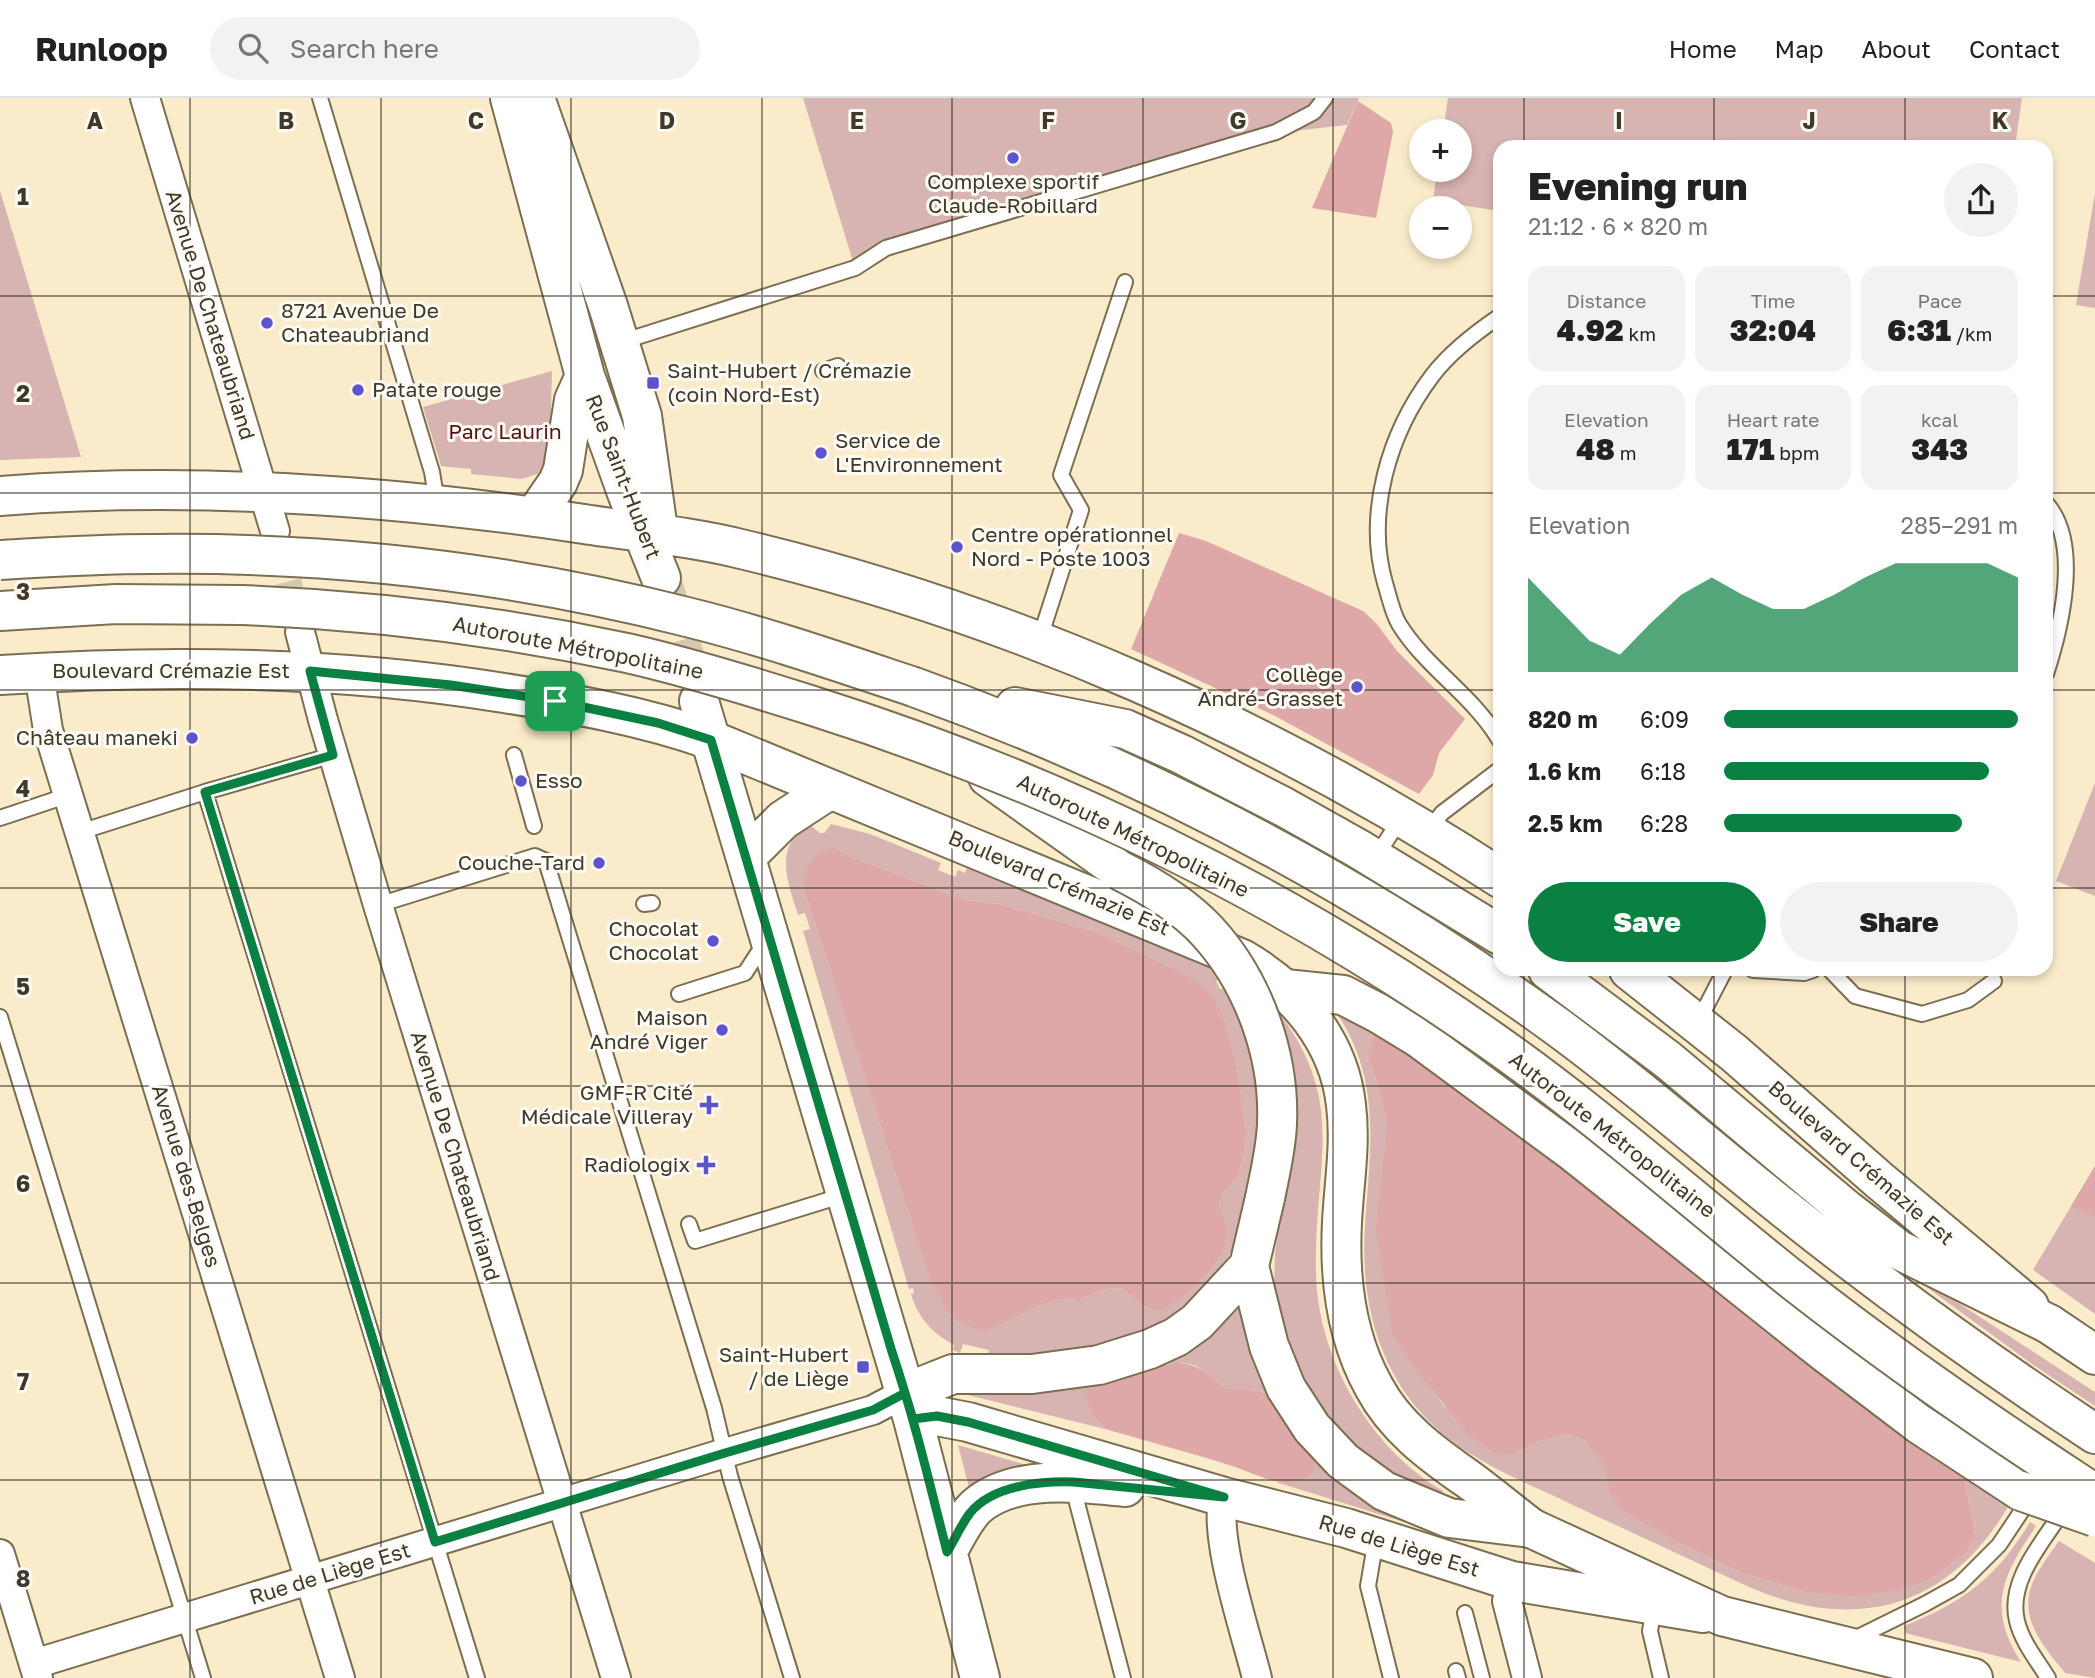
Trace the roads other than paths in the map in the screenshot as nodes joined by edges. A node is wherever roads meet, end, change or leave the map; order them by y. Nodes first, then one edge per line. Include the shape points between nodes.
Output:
1 (145, 98) edge
2 (320, 98) edge
3 (510, 98) edge
4 (535, 98) edge
5 (1325, 98) edge
6 (1125, 282) dead end
7 (1493, 321) edge
8 (620, 342) junction
9 (838, 366) dead end
10 (823, 371) dead end
11 (585, 376) junction
12 (263, 492) junction
13 (0, 496) edge
14 (437, 504) junction
15 (2053, 513) edge
16 (534, 517) junction
17 (275, 531) tunnel mouth
18 (651, 533) junction
19 (0, 560) edge
20 (0, 611) edge
21 (300, 632) tunnel mouth
22 (1038, 642) junction
23 (2053, 649) edge
24 (310, 671) junction
25 (38, 673) junction
26 (0, 675) edge
27 (914, 687) junction
28 (699, 701) tunnel mouth
29 (1493, 730) edge
30 (711, 740) junction
31 (333, 755) junction
32 (514, 755) dead end
33 (957, 756) junction
34 (1493, 774) edge
35 (828, 790) junction
36 (205, 792) junction
37 (69, 795) junction
38 (0, 818) edge
39 (534, 827) dead end
40 (1404, 831) junction
41 (80, 832) junction
42 (746, 857) junction
43 (1493, 875) edge
44 (378, 905) junction
45 (1493, 931) edge
46 (777, 962) junction
47 (1556, 976) edge
48 (1637, 976) edge
49 (1722, 976) edge
50 (1836, 976) edge
51 (1994, 981) dead end
52 (1285, 989) junction
53 (679, 994) dead end
54 (0, 1017) edge
55 (1698, 1024) junction
56 (845, 1195) junction
57 (690, 1224) dead end
58 (1249, 1266) junction
59 (2049, 1324) junction
60 (2095, 1355) edge
61 (909, 1406) junction
62 (2095, 1434) edge
63 (725, 1453) junction
64 (2056, 1457) dead end
65 (1075, 1468) junction
66 (2091, 1485) edge
67 (1224, 1497) junction
68 (562, 1503) junction
69 (2095, 1517) edge
70 (1531, 1528) junction
71 (1376, 1538) junction
72 (435, 1542) junction
73 (947, 1552) junction
74 (0, 1554) edge
75 (310, 1580) junction
76 (1512, 1581) junction
77 (5, 1589) edge
78 (1654, 1605) junction
79 (1465, 1613) dead end
80 (1722, 1616) junction
81 (184, 1619) junction
82 (1841, 1645) junction
83 (36, 1671) edge
84 (203, 1678) edge
85 (340, 1678) edge
86 (477, 1678) edge
87 (616, 1678) edge
88 (792, 1678) edge
89 (980, 1678) edge
90 (1123, 1678) edge
91 (1257, 1678) edge
92 (1391, 1678) edge
93 (1482, 1678) edge
94 (1527, 1678) edge
95 (1661, 1678) edge
96 (1973, 1678) edge
97 (2048, 1678) edge

1 - 12 street, Avenue De Chateaubriand
2 - 14 lane via 432,472
3 - 11 main road, Rue Saint-Hubert
4 - 8 main road, Rue Saint-Hubert
5 - 8 lane via 1314,112 1276,132 886,248 855,268
6 - 22 lane via 1061,475 1081,510
7 - 29 lane via 1453,352 1414,403 1386,466 1379,546 1381,571 1397,620 1417,649 1482,713
8 - 18 main road, Rue Saint-Hubert via 642,416
9 - 10 lane
11 - 16 main road via 574,400 563,470
11 - 18 main road, Rue Saint-Hubert
12 - 13 main road via 161,489
12 - 14 main road
12 - 17 street, Avenue De Chateaubriand
14 - 16 main road
15 - 23 lane via 2063,534 2065,565 2064,598
16 - 18 main road
18 - 22 main road via 702,540 830,572
19 - 27 main road, bridge via 213,554 443,572 598,597 686,617
20 - 33 main road, Autoroute Métropolitaine, bridge via 103,604 211,604 326,609 463,624 684,667 859,720
21 - 24 street, Avenue De Chateaubriand
22 - 40 main road via 1218,719
24 - 25 main road, Boulevard Crémazie Est via 187,668
24 - 30 main road, Boulevard Crémazie Est via 555,701 658,723
24 - 31 street, Avenue De Chateaubriand
25 - 26 main road, Boulevard Crémazie Est
25 - 37 street, Avenue des Belges via 48,730
27 - 45 main road via 1125,729 1284,807
27 - 62 main road via 1032,732 1187,803 1295,860 1476,969 1596,1056 1951,1336
28 - 30 main road
30 - 35 main road, Boulevard Crémazie Est
30 - 42 main road
31 - 36 lane
31 - 44 street, Avenue De Chateaubriand
32 - 39 lane
33 - 58 main road, bridge via 1119,870 1167,897 1206,929 1238,973 1251,997 1270,1057 1277,1121 1272,1166
33 - 66 main road, Autoroute Métropolitaine, bridge via 1179,855 1384,969 1525,1064 1918,1374
34 - 40 lane via 1443,813
35 - 42 main road via 783,820
35 - 52 main road, Boulevard Crémazie Est via 1230,954
36 - 41 lane
36 - 72 lane
37 - 38 lane
37 - 41 street, Avenue des Belges
40 - 43 main road
41 - 75 street, Avenue des Belges
42 - 46 main road
44 - 63 lane via 535,856 546,861
44 - 68 street, Avenue De Chateaubriand
46 - 53 lane via 758,953 745,973
46 - 56 main road
47 - 59 main road via 1668,1060 1899,1250
48 - 55 main road, Boulevard Crémazie Est
49 - 55 lane
50 - 51 lane via 1855,996 1922,1014 1968,1000
52 - 69 main road, bridge via 1343,995 1419,1038 1962,1453 2021,1491
52 - 70 main road, Boulevard Crémazie Est via 1319,1029 1343,1085 1348,1127 1343,1287 1351,1331 1365,1370 1386,1406 1413,1436
54 - 81 lane
55 - 59 main road, Boulevard Crémazie Est
56 - 57 lane via 695,1241
56 - 61 main road
58 - 61 main road via 1197,1322 1150,1349 1054,1372 953,1374
58 - 70 main road via 1269,1346 1286,1388 1312,1428 1343,1461 1384,1490 1449,1518
59 - 60 main road, Boulevard Crémazie Est
61 - 63 street, Rue de Liège Est via 873,1410
61 - 65 main road, Rue de Liège Est
61 - 73 main road
63 - 68 street, Rue de Liège Est
63 - 88 lane
64 - 82 lane via 1999,1545 1976,1570 1943,1595
65 - 67 main road, Rue de Liège Est
65 - 73 main road via 1047,1483 997,1493 971,1513
65 - 90 lane via 1076,1499
66 - 97 lane via 2032,1559 2017,1595 2021,1631
67 - 71 main road, Rue de Liège Est
67 - 91 street via 1220,1517 1226,1554
68 - 72 street, Rue de Liège Est
68 - 87 street, Avenue De Chateaubriand
70 - 80 main road, Boulevard Crémazie Est
71 - 76 main road, Rue de Liège Est
71 - 92 lane via 1368,1586
72 - 75 street, Rue de Liège Est
72 - 86 lane
73 - 89 main road
74 - 77 street
75 - 81 street, Rue de Liège Est
75 - 85 street, Avenue des Belges
76 - 78 main road, Rue de Liège Est
76 - 94 street via 1507,1601
77 - 83 street
78 - 80 main road, Rue de Liège Est
78 - 95 lane via 1650,1631
79 - 93 lane
80 - 82 main road, Rue de Liège Est
81 - 83 street, Rue de Liège Est
81 - 84 lane
82 - 96 main road, Rue de Liège Est via 1890,1663

